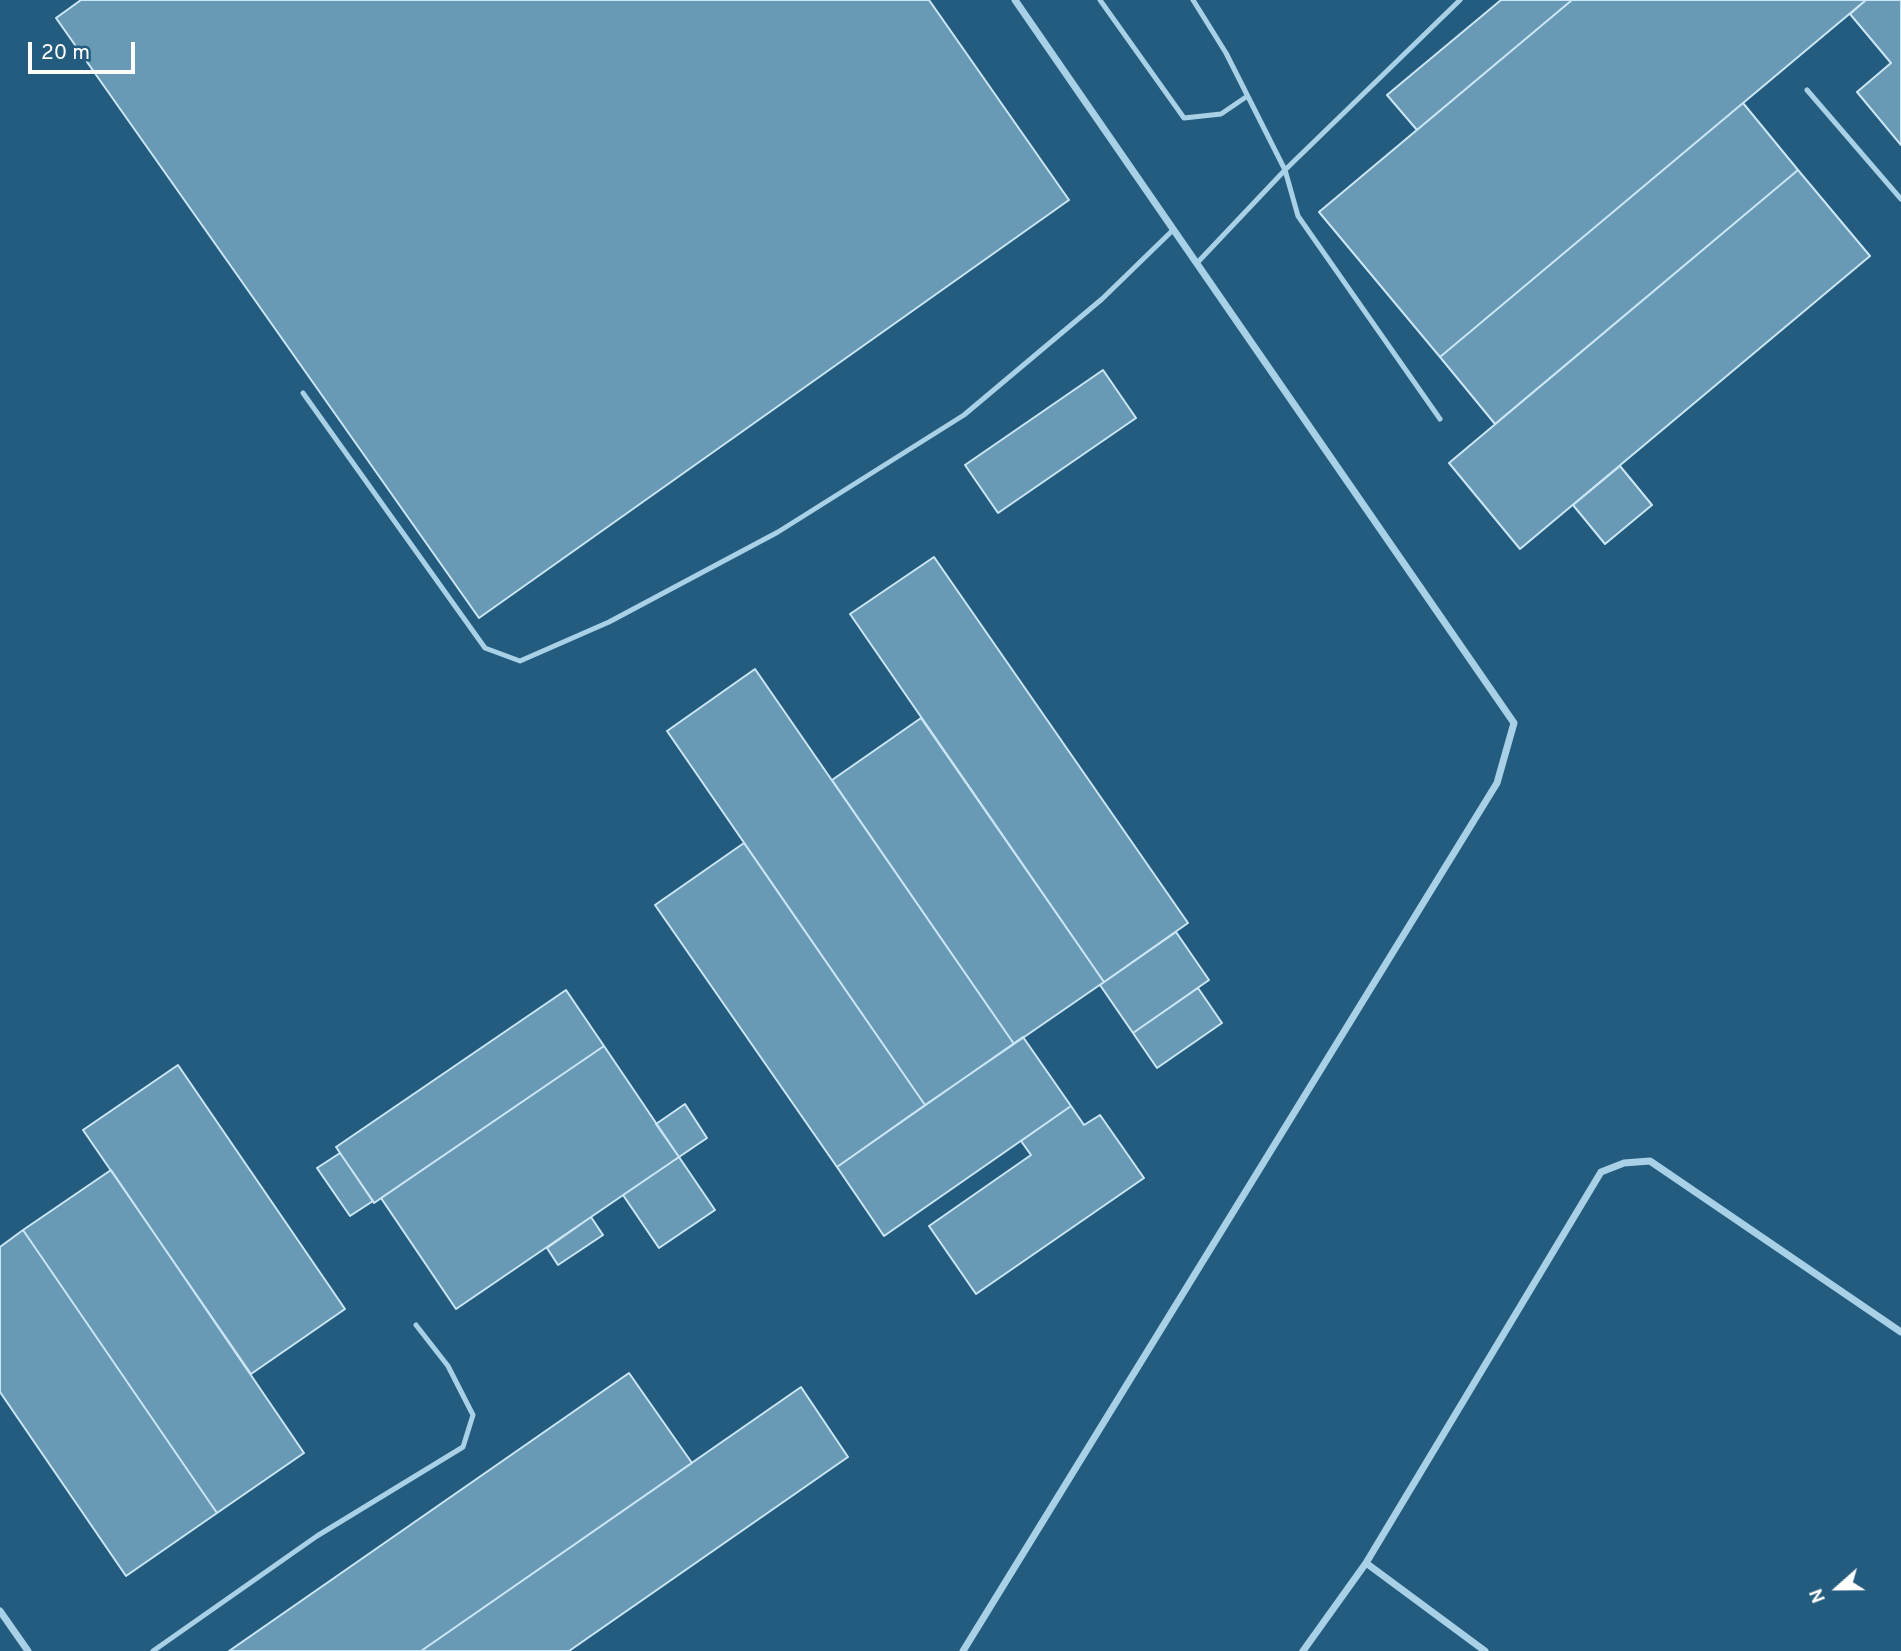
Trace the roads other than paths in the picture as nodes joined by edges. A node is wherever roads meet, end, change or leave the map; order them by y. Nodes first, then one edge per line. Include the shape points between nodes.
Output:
1 (1016, 0) edge
2 (1100, 0) edge
3 (1193, 0) edge
4 (1460, 0) edge
5 (1807, 90) dead end
6 (1245, 97) junction
7 (1285, 170) junction
8 (1901, 199) edge
9 (1173, 230) junction
10 (1197, 263) junction
11 (303, 393) dead end
12 (1440, 418) dead end
13 (416, 1325) dead end
14 (1901, 1332) edge
15 (1366, 1563) junction
16 (0, 1611) edge
17 (27, 1651) edge
18 (153, 1651) edge
19 (962, 1651) edge
20 (1303, 1651) edge
21 (1485, 1651) edge

1 - 9 street
2 - 6 lane via 1184,118 1221,114
3 - 6 lane via 1226,53
4 - 7 lane
5 - 8 lane
6 - 7 lane
7 - 10 lane
7 - 12 lane via 1298,216
9 - 10 street
9 - 11 lane via 1102,299 964,415 778,532 608,622 520,661 485,648
10 - 19 street via 1514,723 1497,783
13 - 18 lane via 448,1366 473,1415 463,1447 317,1536
14 - 15 street via 1650,1161 1624,1163 1601,1172
15 - 20 street
15 - 21 street
16 - 17 street

